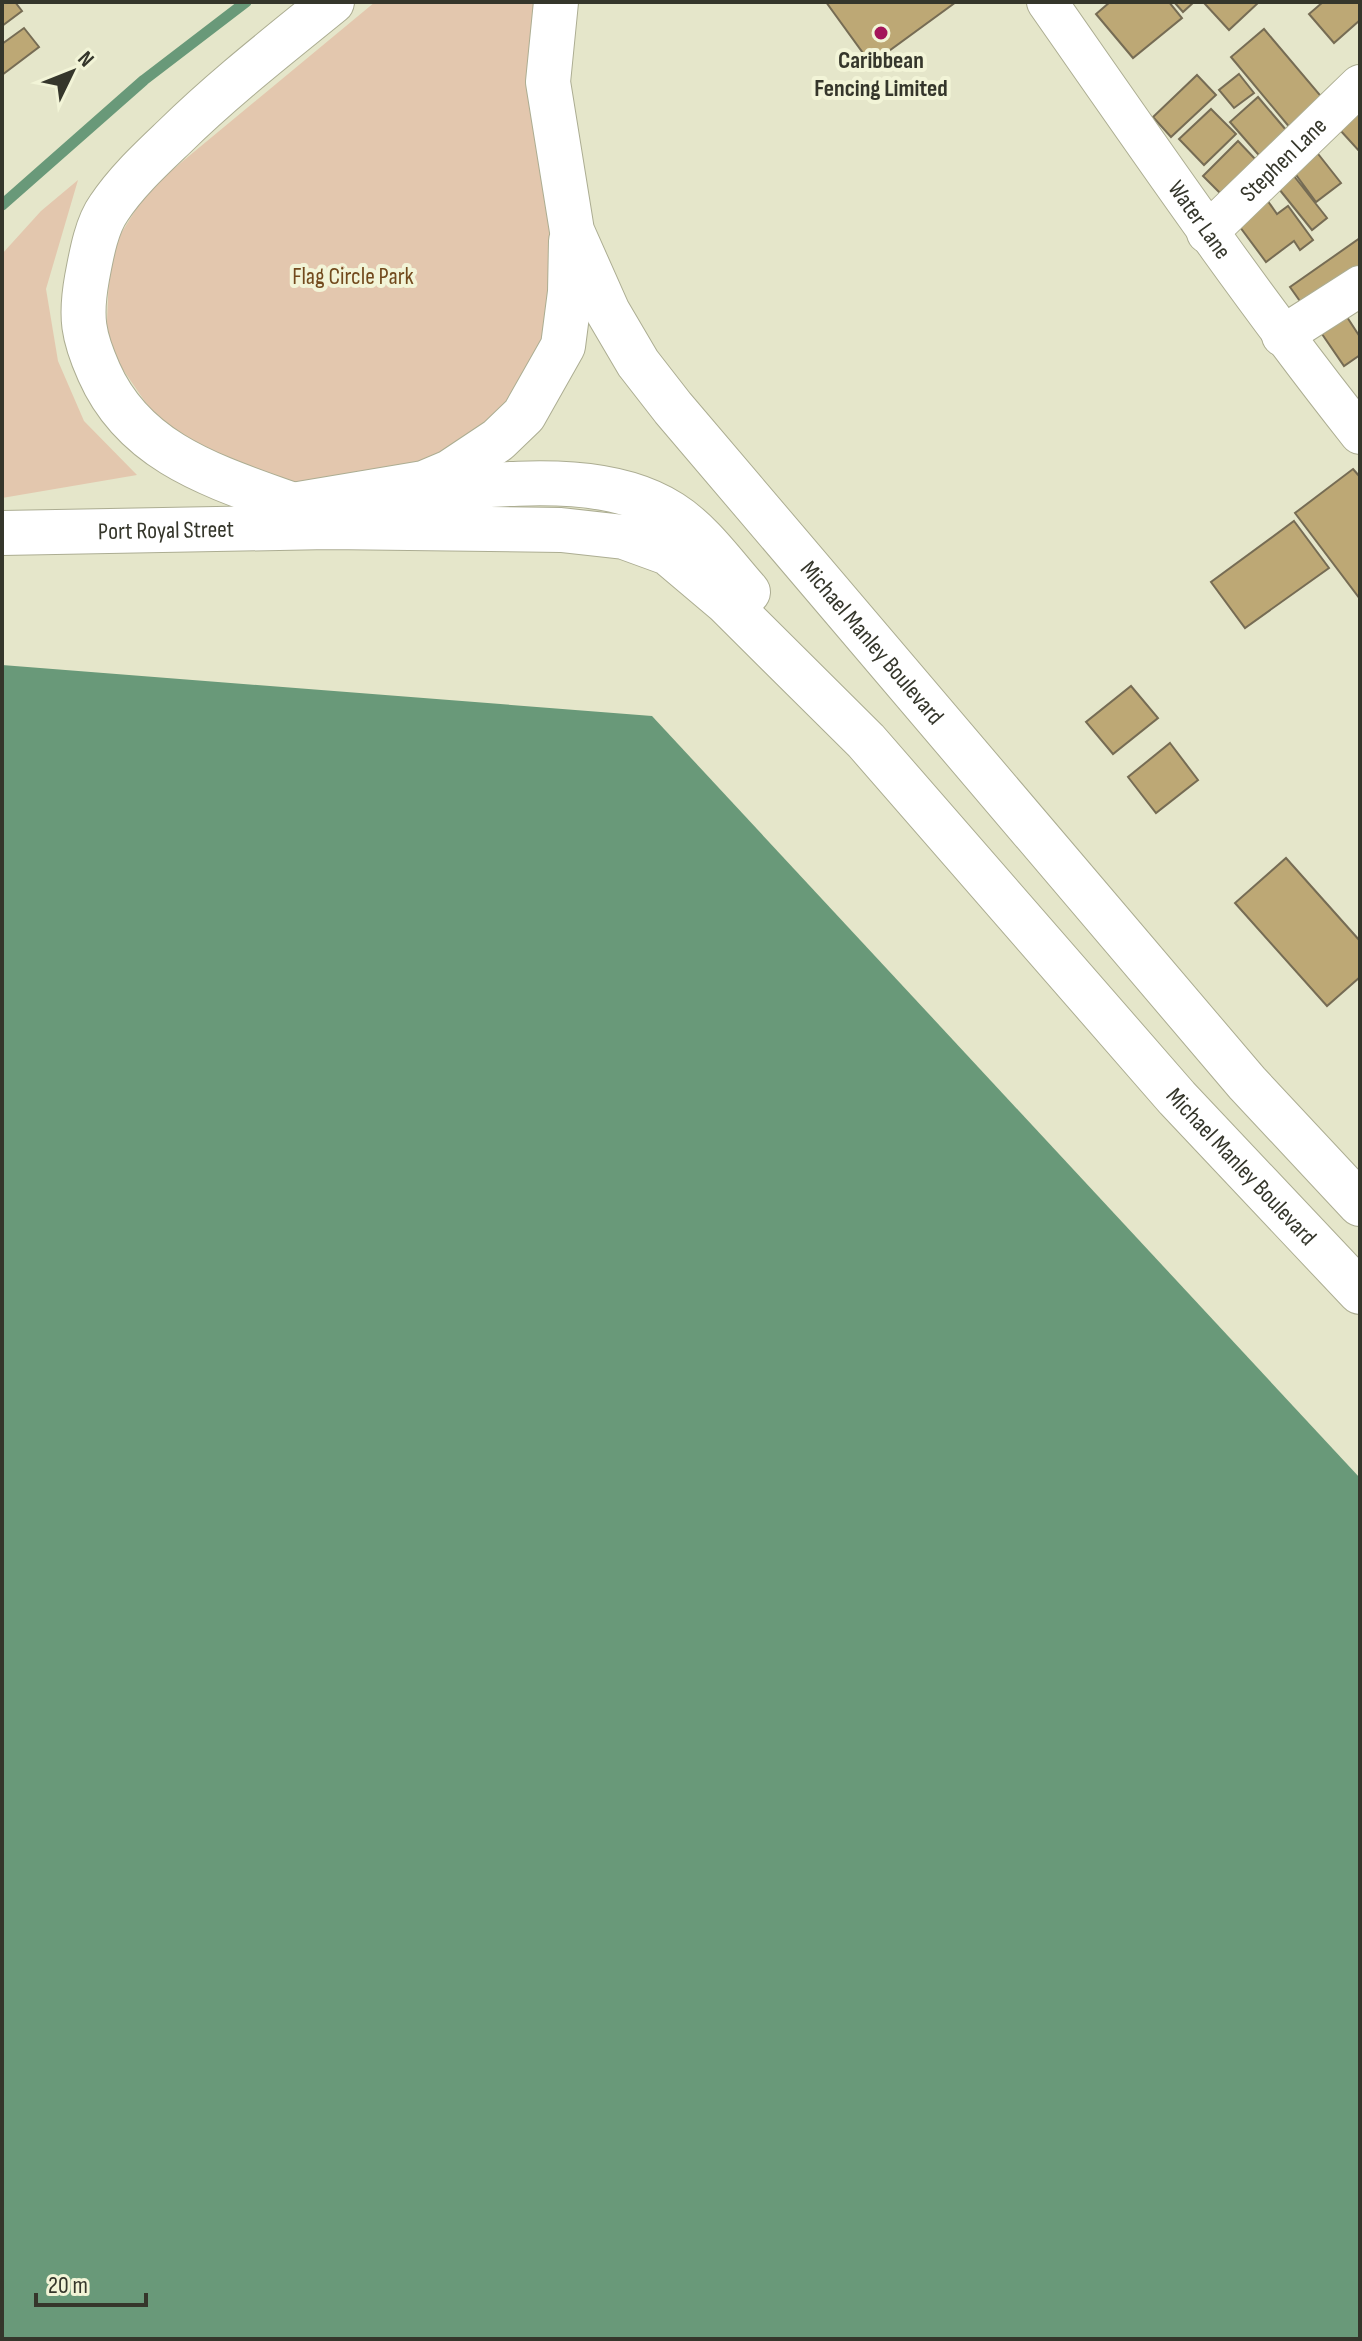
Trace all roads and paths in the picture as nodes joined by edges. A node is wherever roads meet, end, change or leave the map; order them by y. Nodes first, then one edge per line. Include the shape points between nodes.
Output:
1 (332, 2) edge
2 (556, 2) edge
3 (1047, 2) edge
4 (1360, 85) edge
5 (572, 231) junction
6 (1207, 233) junction
7 (1360, 286) edge
8 (1282, 336) junction
9 (1360, 434) edge
10 (393, 491) junction
11 (2, 513) edge
12 (311, 516) junction
13 (2, 533) edge
14 (866, 741) junction
15 (1360, 1204) edge
16 (1360, 1292) edge

1 - 12 highway via 215,98 134,175 106,212 82,308 89,349 104,384 136,429 211,475
2 - 5 highway, Michael Manley Boulevard via 548,82
3 - 6 street, Water Lane
4 - 6 street, Stephen Lane
5 - 10 highway via 563,346 524,415 450,472
5 - 15 highway, Michael Manley Boulevard via 608,312 673,408 1247,1083
6 - 8 street, Water Lane
7 - 8 street
8 - 9 street, Water Lane
10 - 12 highway
10 - 14 highway via 587,484 671,512 788,636 838,696
11 - 12 highway
12 - 13 highway, Port Royal Street
12 - 14 highway, Michael Manley Boulevard via 561,530 624,537 668,553 726,602
14 - 16 highway, Michael Manley Boulevard via 1177,1098

